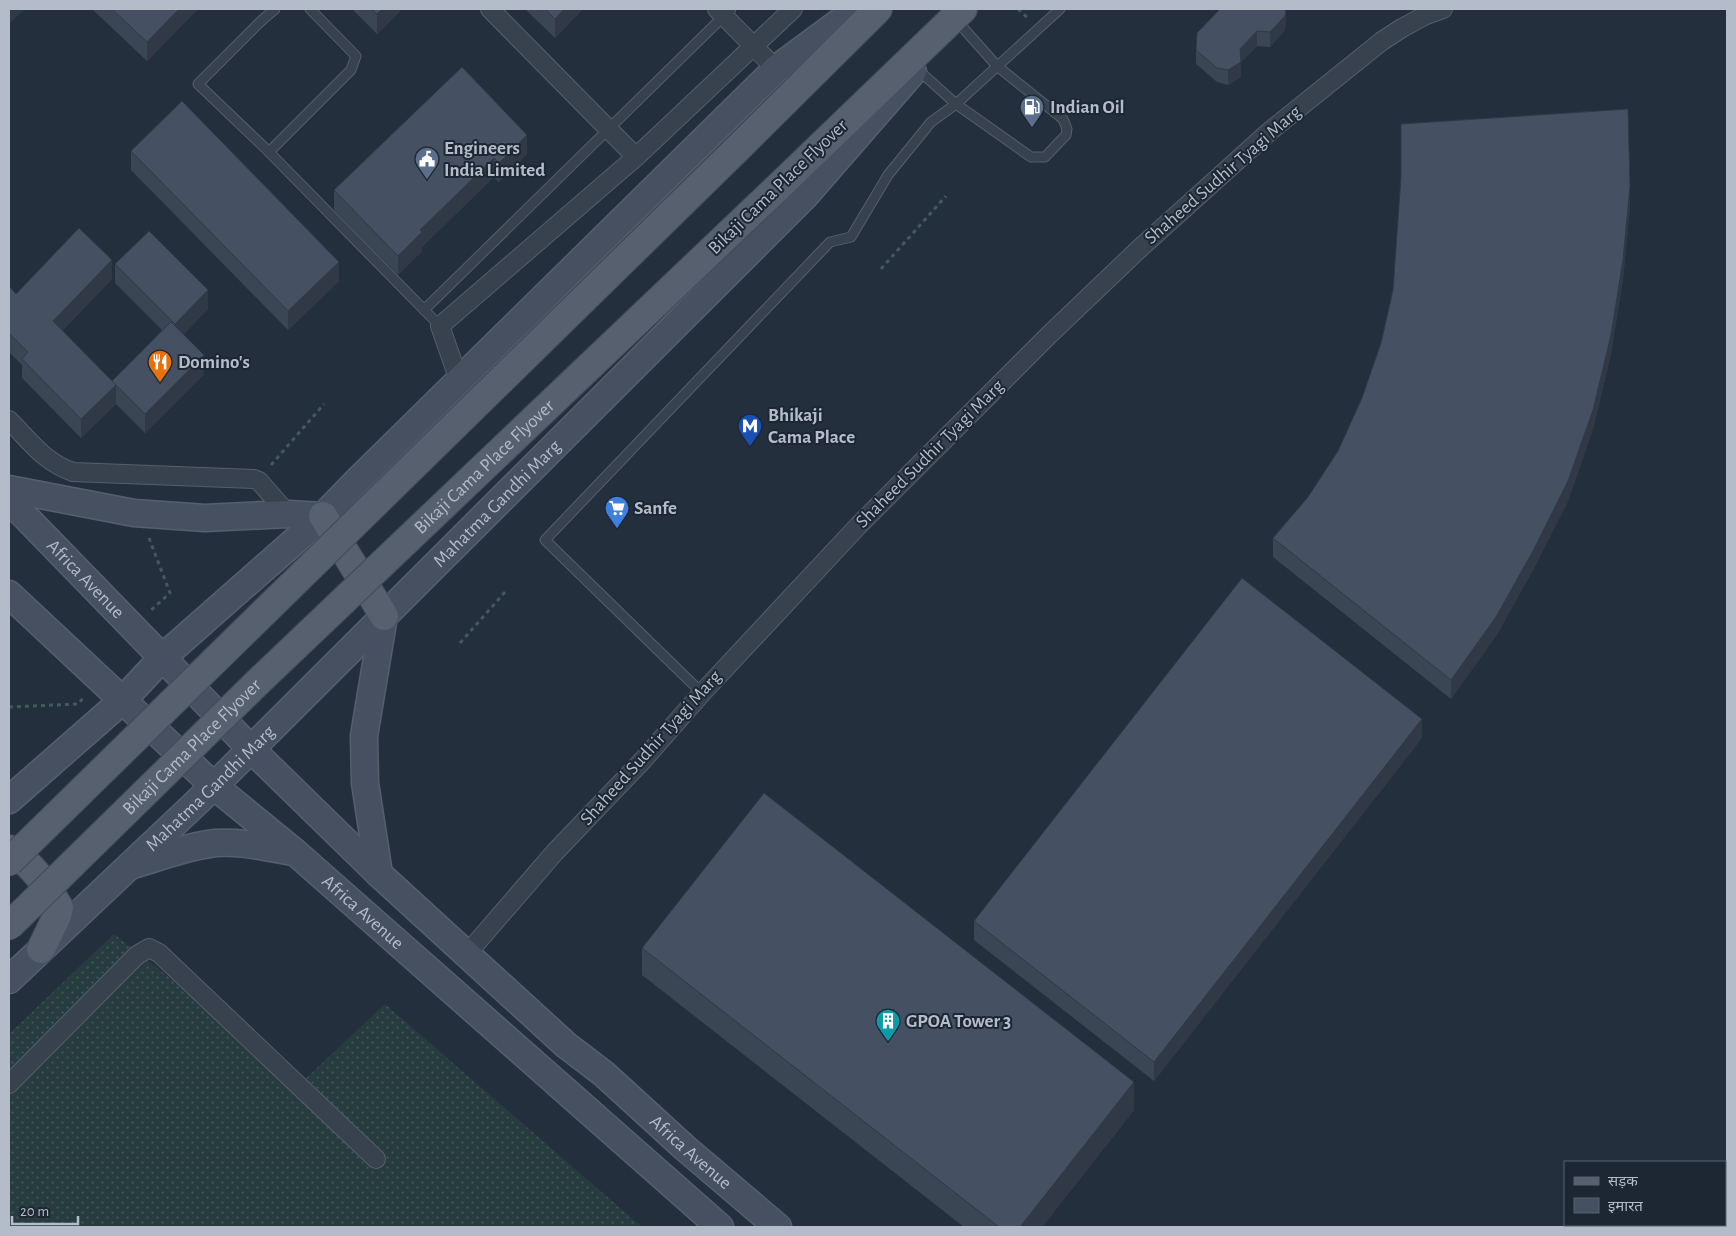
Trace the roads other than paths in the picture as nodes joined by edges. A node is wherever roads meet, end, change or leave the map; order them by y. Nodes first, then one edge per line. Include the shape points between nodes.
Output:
1 (275, 9) edge
2 (310, 9) edge
3 (490, 9) edge
4 (793, 9) edge
5 (857, 9) edge
6 (878, 9) edge
7 (1060, 9) edge
8 (1443, 9) edge
9 (724, 11) edge
10 (962, 13) edge
11 (754, 46) junction
12 (998, 66) junction
13 (916, 68) junction
14 (776, 69) junction
15 (956, 104) junction
16 (608, 129) junction
17 (269, 152) junction
18 (636, 156) junction
19 (424, 310) junction
20 (440, 326) junction
21 (459, 380) junction
22 (9, 420) edge
23 (9, 489) edge
24 (9, 500) edge
25 (288, 514) junction
26 (323, 516) junction
27 (9, 594) edge
28 (384, 616) junction
29 (163, 657) junction
30 (702, 693) junction
31 (123, 700) junction
32 (251, 749) junction
33 (214, 786) junction
34 (9, 800) edge
35 (9, 849) edge
36 (296, 853) junction
37 (9, 862) edge
38 (129, 867) junction
39 (379, 874) junction
40 (9, 926) edge
41 (41, 949) junction
42 (466, 955) junction
43 (9, 980) edge
44 (9, 1084) edge
45 (376, 1159) dead end
46 (720, 1227) edge
47 (778, 1227) edge

1 - 17 lane via 198,84
2 - 17 lane via 356,56 351,70
3 - 16 street
4 - 11 street
5 - 14 main road
6 - 37 main road, bridge
7 - 12 lane
8 - 30 street, Shaheed Sudhir Tyagi Marg via 1426,15 1382,42 1270,131 1138,250 858,526
9 - 11 street
9 - 16 lane
10 - 12 lane
10 - 13 main road, Mahatma Gandhi Marg
10 - 40 main road, Bikaji Cama Place Flyover, bridge via 266,674
11 - 14 street
11 - 18 street
12 - 15 lane
12 - 15 lane via 1063,119 1066,135 1045,157 1031,157
13 - 15 lane
13 - 28 main road, Mahatma Gandhi Marg via 805,196
14 - 21 main road
15 - 30 lane via 931,122 888,175 851,237 830,242 545,540
16 - 18 street
16 - 19 lane
17 - 19 lane
18 - 20 street
19 - 20 lane
20 - 21 street
21 - 26 main road
22 - 25 street via 50,462 67,470 254,478
23 - 25 main road via 140,514 205,518
24 - 29 main road, Africa Avenue
25 - 26 main road
26 - 28 main road
26 - 29 main road
27 - 31 main road, Africa Avenue
28 - 32 main road, Mahatma Gandhi Marg
28 - 39 main road via 364,736 365,783
29 - 31 main road
29 - 32 main road, Africa Avenue
30 - 42 street, Shaheed Sudhir Tyagi Marg
31 - 33 main road, Africa Avenue
31 - 34 main road
32 - 33 main road, Mahatma Gandhi Marg
32 - 39 main road, Africa Avenue
33 - 36 main road, Africa Avenue
33 - 38 main road, Mahatma Gandhi Marg
35 - 41 main road via 25,860 59,907
36 - 38 main road via 216,843
36 - 46 main road, Africa Avenue
38 - 41 main road, Mahatma Gandhi Marg
39 - 42 main road, Africa Avenue
41 - 43 main road, Mahatma Gandhi Marg
42 - 47 main road, Africa Avenue
44 - 45 street via 137,955 149,948 159,953

